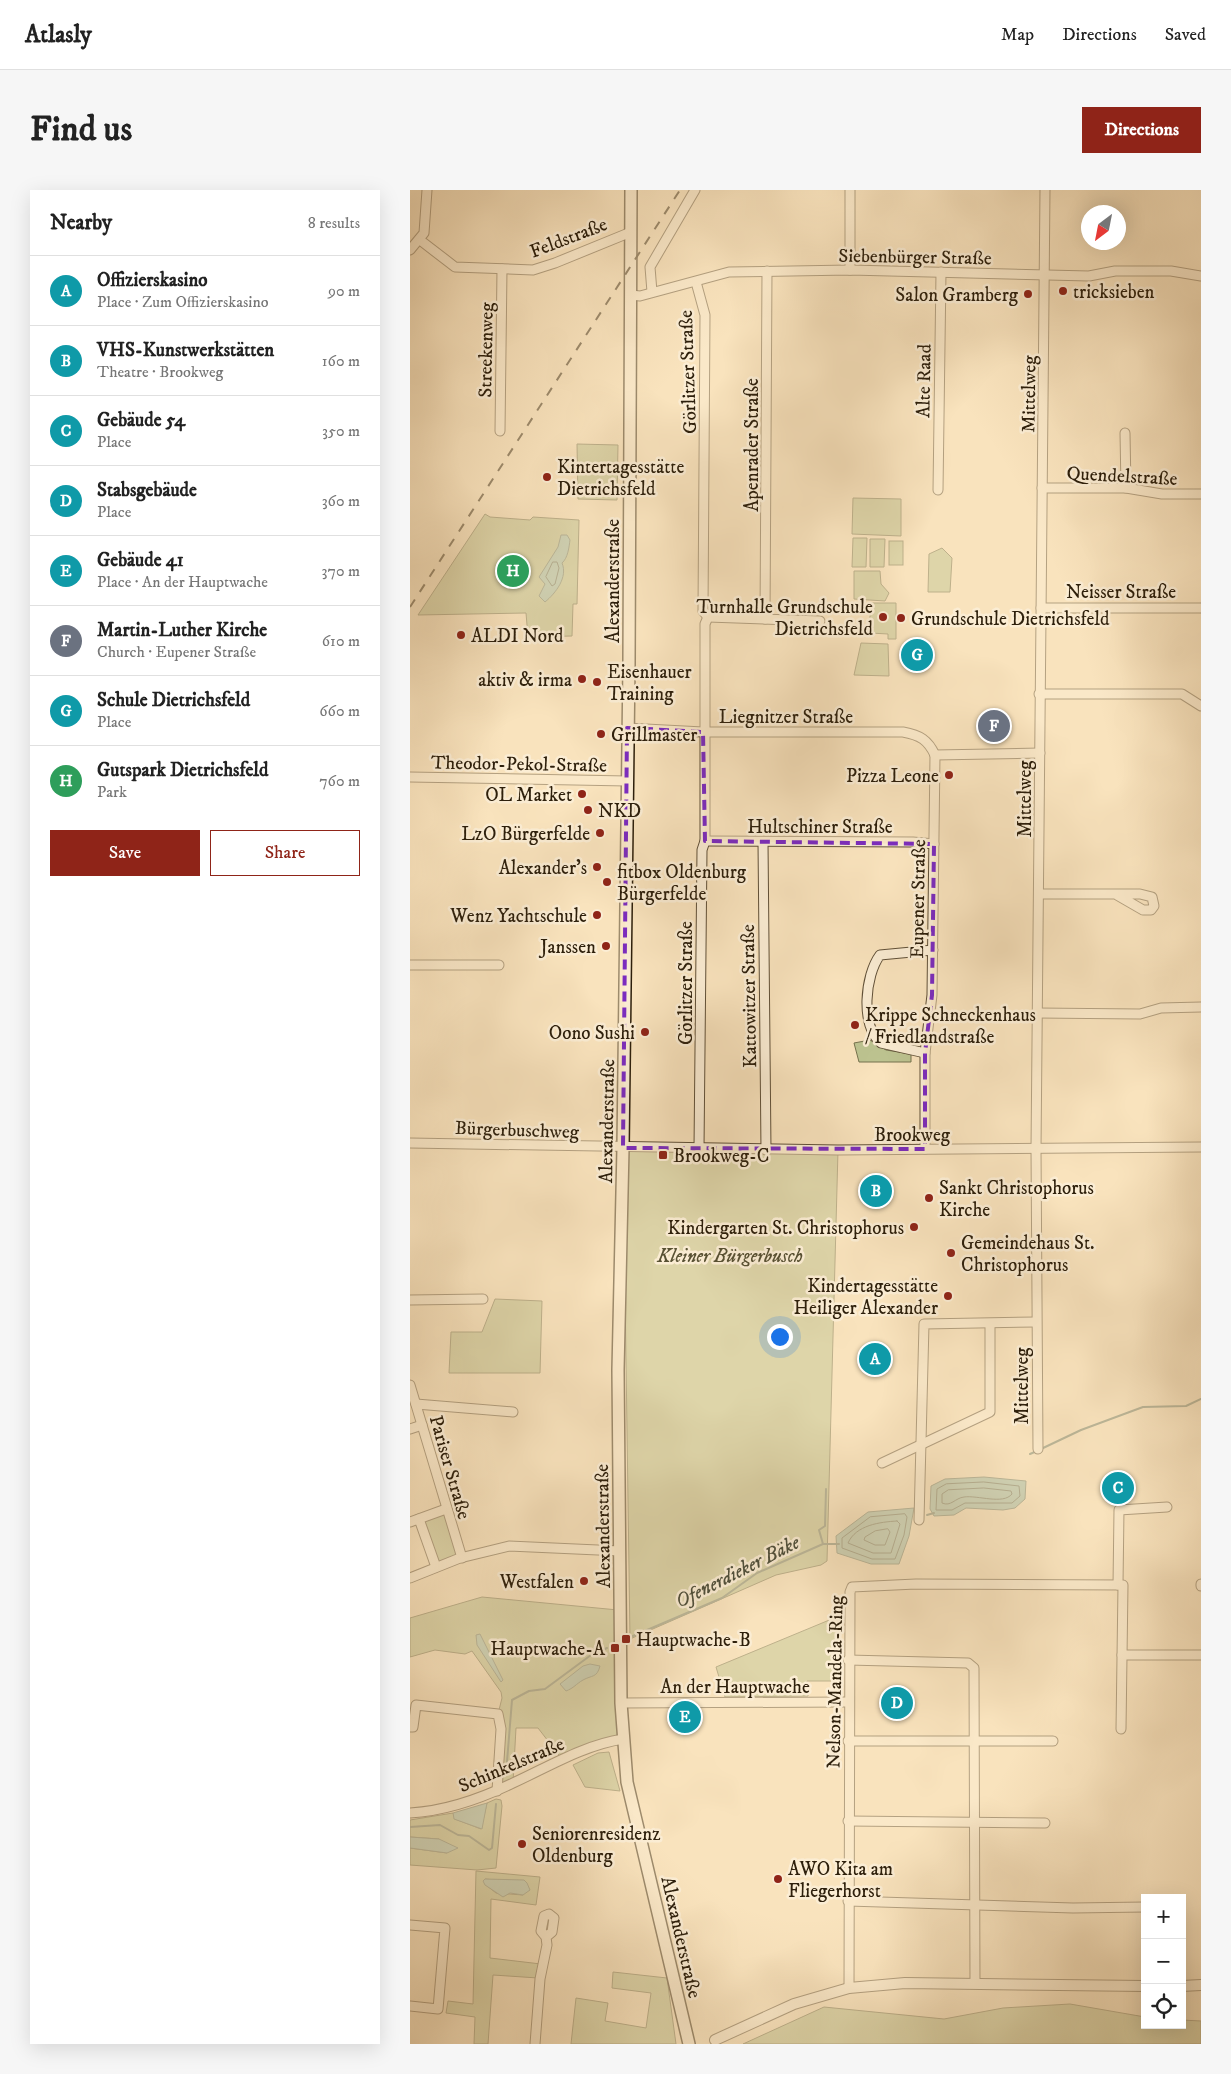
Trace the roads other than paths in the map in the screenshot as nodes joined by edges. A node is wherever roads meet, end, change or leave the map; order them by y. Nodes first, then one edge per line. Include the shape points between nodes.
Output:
1 (427, 190) edge
2 (631, 190) edge
3 (695, 190) edge
4 (850, 190) edge
5 (1045, 190) edge
6 (631, 232) junction
7 (420, 240) junction
8 (410, 250) edge
9 (502, 269) junction
10 (850, 270) junction
11 (767, 271) junction
12 (940, 272) junction
13 (1044, 276) junction
14 (1201, 276) edge
15 (696, 282) junction
16 (652, 292) junction
17 (632, 295) junction
18 (500, 430) dead end
19 (1125, 433) dead end
20 (1042, 488) junction
21 (1126, 488) junction
22 (938, 490) dead end
23 (1201, 494) edge
24 (1041, 608) junction
25 (1201, 608) edge
26 (708, 617) junction
27 (765, 619) junction
28 (820, 621) dead end
29 (1040, 694) junction
30 (1201, 706) edge
31 (627, 728) junction
32 (703, 732) junction
33 (1040, 753) junction
34 (935, 755) junction
35 (410, 777) edge
36 (627, 781) junction
37 (705, 841) junction
38 (763, 842) junction
39 (934, 844) junction
40 (1039, 894) junction
41 (1117, 895) dead end
42 (933, 950) junction
43 (410, 965) edge
44 (498, 965) dead end
45 (1201, 1007) edge
46 (1037, 1013) junction
47 (925, 1053) junction
48 (410, 1143) edge
49 (1201, 1147) edge
50 (623, 1148) junction
51 (699, 1149) junction
52 (925, 1149) junction
53 (1036, 1149) junction
54 (766, 1150) junction
55 (483, 1299) dead end
56 (410, 1300) edge
57 (1036, 1322) junction
58 (990, 1324) junction
59 (410, 1385) edge
60 (416, 1404) junction
61 (513, 1412) dead end
62 (422, 1425) junction
63 (410, 1430) edge
64 (920, 1445) junction
65 (1038, 1449) dead end
66 (882, 1463) dead end
67 (1167, 1507) dead end
68 (446, 1509) junction
69 (918, 1520) dead end
70 (415, 1521) edge
71 (620, 1551) junction
72 (462, 1558) junction
73 (436, 1568) junction
74 (410, 1578) edge
75 (1120, 1585) junction
76 (1122, 1655) junction
77 (1201, 1655) edge
78 (848, 1660) junction
79 (848, 1702) junction
80 (621, 1703) junction
81 (410, 1727) edge
82 (1121, 1729) dead end
83 (623, 1739) junction
84 (848, 1741) junction
85 (974, 1742) junction
86 (1053, 1742) dead end
87 (497, 1791) junction
88 (410, 1813) edge
89 (848, 1821) junction
90 (974, 1823) junction
91 (1045, 1823) dead end
92 (848, 1901) junction
93 (974, 1906) junction
94 (1141, 1907) edge
95 (410, 1924) edge
96 (546, 1937) dead end
97 (975, 1983) junction
98 (1201, 1985) edge
99 (1141, 1986) edge
100 (1186, 1986) edge
101 (848, 1988) junction
102 (410, 2006) edge
103 (715, 2040) dead end
104 (535, 2044) edge
105 (690, 2044) edge

1 - 7 street via 426,221
2 - 6 main road, Alexanderstraße
3 - 16 street via 650,267
4 - 10 street
5 - 13 street, Mittelweg
6 - 9 street, Feldstraße via 542,269
6 - 17 main road, Alexanderstraße
7 - 8 street
7 - 9 street, Feldstraße via 455,267
9 - 18 street, Streekenweg
10 - 11 street, Siebenbürger Straße
10 - 12 street, Siebenbürger Straße
11 - 15 street, Siebenbürger Straße via 729,272
11 - 27 street, Apenrader Straße
12 - 13 street, Siebenbürger Straße
12 - 22 street, Alte Raad
13 - 14 street, Siebenbürger Straße via 1171,271
13 - 20 street, Mittelweg
15 - 16 street, Siebenbürger Straße
15 - 26 street, Görlitzer Straße via 706,315 704,611
16 - 17 street, Siebenbürger Straße
17 - 31 main road, Alexanderstraße
19 - 21 street
20 - 21 street, Quendelstraße
20 - 24 street, Mittelweg
21 - 23 street, Quendelstraße via 1162,494
24 - 25 street, Neisser Straße
24 - 29 street, Mittelweg
26 - 27 street
26 - 32 street, Görlitzer Straße via 705,624
27 - 28 street
29 - 30 street via 1182,694
29 - 33 street, Mittelweg
31 - 32 street, Liegnitzer Straße
31 - 36 main road, Alexanderstraße
32 - 34 street, Liegnitzer Straße via 903,732 922,737
32 - 37 street, Görlitzer Straße
33 - 34 street
33 - 40 street, Mittelweg
34 - 39 street, Eupener Straße
35 - 36 street, Theodor-Pekol-Straße
36 - 50 main road, Alexanderstraße
37 - 38 street, Hultschiner Straße
37 - 51 street, Görlitzer Straße via 702,850
38 - 39 street, Hultschiner Straße
38 - 54 street, Kattowitzer Straße
39 - 42 street, Eupener Straße
40 - 41 street
40 - 46 street, Mittelweg
42 - 47 street, Eupener Straße
42 - 47 street via 880,955 872,967 868,999 869,1026 877,1040
43 - 44 street
45 - 46 street via 1161,1008 1140,1014
46 - 53 street, Mittelweg
47 - 52 street, Eupener Straße
48 - 50 street, Bürgerbuschweg
49 - 53 street, Brookweg
50 - 51 street, Brookweg
50 - 71 main road, Alexanderstraße via 618,1370
51 - 54 street, Brookweg
52 - 53 street, Brookweg
52 - 54 street, Brookweg
53 - 57 street, Mittelweg
55 - 56 street
57 - 58 street, Mittelweg
57 - 65 street, Mittelweg
58 - 64 street via 990,1412
58 - 64 street, Mittelweg via 924,1324
59 - 60 street, Pariser Straße
60 - 61 street
60 - 62 street, Pariser Straße
62 - 63 street
62 - 68 street, Pariser Straße
64 - 66 street
64 - 69 street
67 - 75 street via 1119,1510
68 - 70 street
68 - 72 street, Pariser Straße
70 - 73 street
71 - 72 street via 509,1546
71 - 80 main road, Alexanderstraße
72 - 73 street
73 - 74 street
75 - 76 street
75 - 78 street, Nelson-Mandela-Ring via 916,1584 852,1587
76 - 77 street
76 - 82 street
78 - 79 street, Nelson-Mandela-Ring
78 - 85 street via 968,1664 974,1668
79 - 80 street, An der Hauptwache
79 - 84 street, Nelson-Mandela-Ring
80 - 83 main road, Alexanderstraße
81 - 87 street via 413,1728 416,1705 498,1714 501,1729
83 - 87 street, Schinkelstraße via 564,1758
83 - 105 main road, Alexanderstraße via 627,1782
84 - 85 street
84 - 89 street, Nelson-Mandela-Ring
85 - 86 street
85 - 90 street
87 - 88 street, Schinkelstraße via 441,1808
89 - 90 street
89 - 92 street, Nelson-Mandela-Ring
90 - 91 street
90 - 93 street
92 - 93 street
92 - 101 street, Nelson-Mandela-Ring
93 - 94 street
93 - 97 street
95 - 102 street via 445,1928 438,2009
96 - 104 street
97 - 99 street
97 - 101 street via 905,1983
98 - 100 street
101 - 103 street via 794,2004

